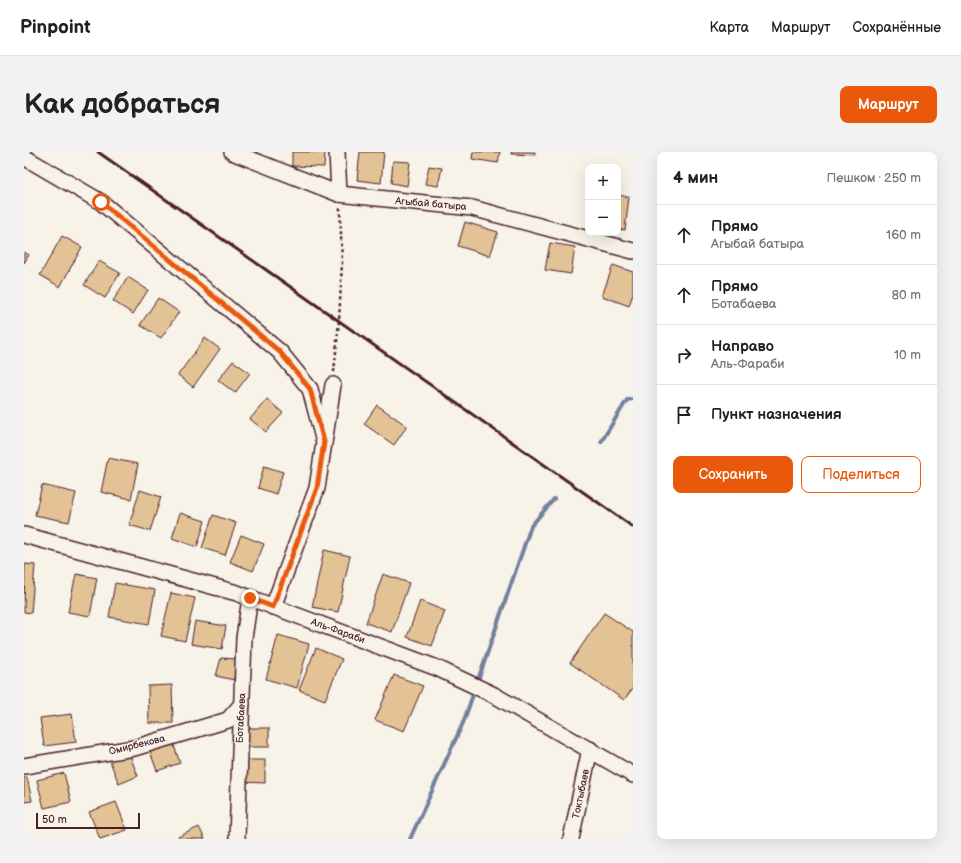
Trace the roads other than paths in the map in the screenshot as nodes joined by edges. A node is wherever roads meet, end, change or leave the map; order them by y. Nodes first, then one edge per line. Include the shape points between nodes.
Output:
1 (232, 152) edge
2 (337, 152) edge
3 (24, 157) edge
4 (339, 194) junction
5 (633, 251) edge
6 (333, 385) road end
7 (324, 442) junction
8 (24, 535) edge
9 (250, 598) junction
10 (273, 607) junction
11 (242, 704) junction
12 (590, 749) junction
13 (24, 766) edge
14 (633, 775) edge
15 (236, 839) edge
16 (571, 839) edge

1 - 4 street, Агыбай батыра
2 - 4 street
3 - 7 street via 101,202 280,352 310,389
4 - 5 street, Агыбай батыра via 472,208
6 - 7 street
7 - 10 street via 317,488
8 - 9 street, Аль-Фараби via 237,592
9 - 10 street, Аль-Фараби
9 - 11 street, Ботабаева via 244,638
10 - 12 street, Аль-Фараби via 437,668 494,695
11 - 13 street, Омирбекова via 228,720 134,748
11 - 15 street, Ботабаева
12 - 14 street, Аль-Фараби
12 - 16 street, Токтыбаев

